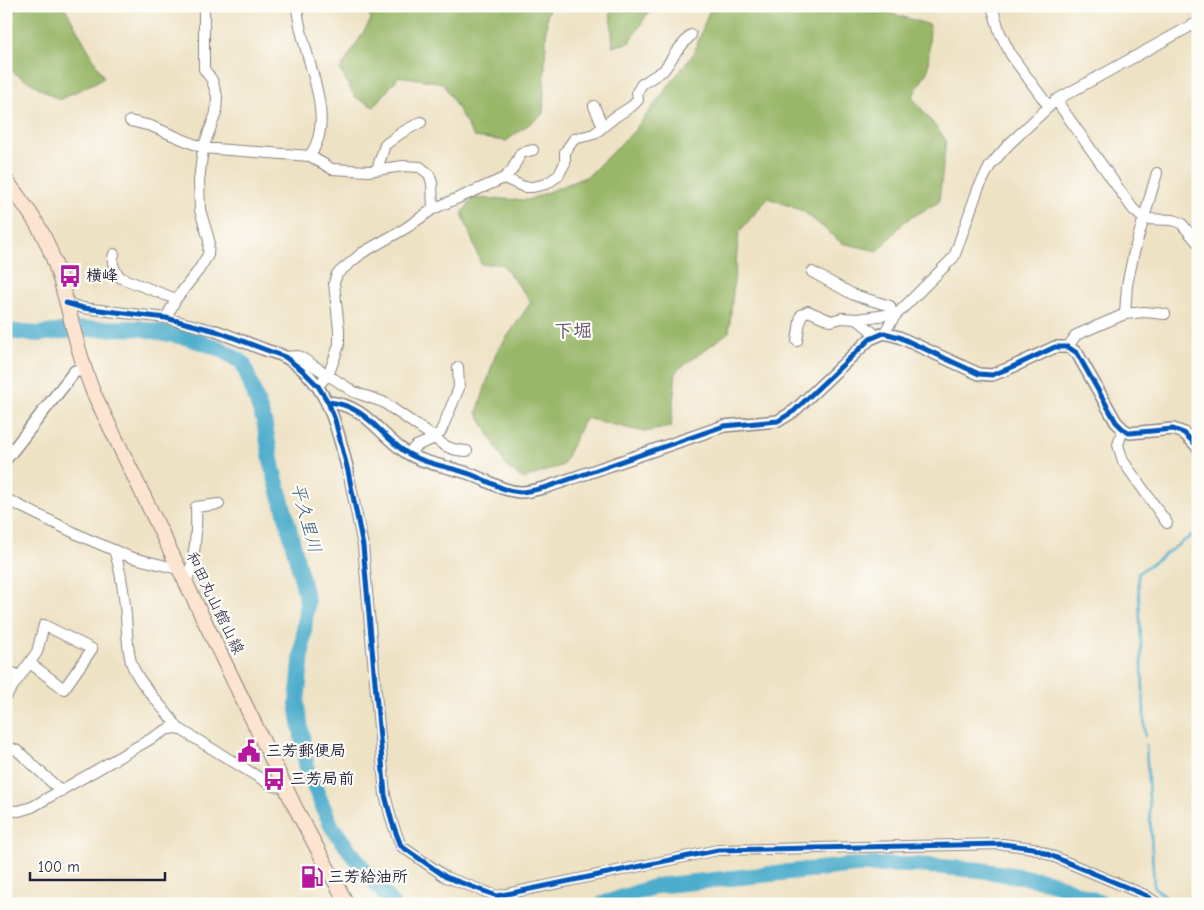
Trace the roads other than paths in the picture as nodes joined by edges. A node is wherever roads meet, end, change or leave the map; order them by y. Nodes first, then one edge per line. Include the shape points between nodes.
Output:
1 (204, 6) edge
2 (297, 6) edge
3 (992, 6) edge
4 (1198, 22) edge
5 (691, 35) dead end
6 (1053, 104) junction
7 (594, 106) dead end
8 (130, 121) dead end
9 (421, 122) dead end
10 (603, 127) junction
11 (202, 148) junction
12 (533, 150) dead end
13 (310, 156) junction
14 (376, 170) junction
15 (1158, 173) dead end
16 (504, 178) junction
17 (6, 180) edge
18 (433, 209) junction
19 (1144, 219) junction
20 (1198, 243) edge
21 (114, 254) dead end
22 (812, 272) dead end
23 (176, 299) junction
24 (67, 307) junction
25 (1125, 314) junction
26 (1165, 314) dead end
27 (166, 318) junction
28 (857, 320) junction
29 (216, 331) joint
30 (881, 334) junction
31 (796, 340) dead end
32 (1068, 347) junction
33 (285, 357) junction
34 (458, 367) dead end
35 (83, 368) junction
36 (327, 375) junction
37 (318, 386) junction
38 (328, 402) junction
39 (1123, 429) junction
40 (435, 438) junction
41 (1197, 441) edge
42 (467, 451) dead end
43 (409, 454) junction
44 (6, 459) edge
45 (348, 471) joint
46 (6, 499) edge
47 (219, 504) dead end
48 (1167, 523) dead end
49 (114, 550) junction
50 (178, 569) junction
51 (186, 584) junction
52 (30, 663) junction
53 (6, 670) edge
54 (20, 676) junction
55 (6, 696) edge
56 (178, 728) junction
57 (6, 746) edge
58 (286, 787) junction
59 (61, 791) junction
60 (6, 810) edge
61 (348, 904) edge
62 (1158, 904) edge

1 - 11 street via 204,68 217,96 216,113
2 - 13 street via 319,99 321,126
3 - 6 street via 1000,33 1012,55
4 - 6 street
5 - 10 street via 664,70 642,84 637,92 638,100
6 - 19 street
6 - 30 street via 990,166 978,189 954,257
7 - 10 street
8 - 11 street via 151,126
9 - 14 street via 385,145
10 - 16 street via 594,134 574,139 565,152 565,163 558,176 546,184 524,187
11 - 13 street
11 - 23 street via 198,180 208,255
12 - 16 street via 521,152
13 - 14 street via 332,170
14 - 18 street via 420,167 429,174 432,183
15 - 19 street
16 - 18 street
17 - 24 main road, 和田丸山館山線 via 46,240
18 - 36 street via 362,253 337,274 334,283 339,345
19 - 20 street via 1181,223
19 - 25 street via 1126,285
21 - 23 street via 114,271 121,278
22 - 28 street via 854,295 890,306 891,312 886,315
23 - 27 street
24 - 27 street
24 - 35 main road, 和田丸山館山線
25 - 26 street
25 - 32 street via 1076,335
27 - 29 street
28 - 30 street
28 - 31 street via 842,318 831,321 808,311 801,315
29 - 33 street
30 - 32 street via 898,337 979,374 992,375 1055,347
30 - 43 street via 870,339 794,411 778,421 724,426 547,487 521,492 502,489 470,474
32 - 39 street via 1077,353
33 - 36 street via 298,356
33 - 37 street
34 - 40 street via 459,388
35 - 44 street via 75,371
35 - 50 main road, 和田丸山館山線
36 - 37 street
36 - 40 street via 354,392 384,402
37 - 38 street
38 - 43 street via 354,408
38 - 45 street
39 - 41 street via 1130,432 1173,429
39 - 48 street via 1118,446 1123,461
40 - 42 street via 458,451
40 - 43 street via 416,446
45 - 62 street via 363,546 385,795 401,846 446,877 497,896 718,850 1003,844 1034,848 1146,895
46 - 49 street
47 - 51 street via 196,507 193,563
49 - 50 street
49 - 56 street via 121,577 131,662
50 - 51 main road, 和田丸山館山線
51 - 58 main road, 和田丸山館山線
52 - 52 street via 37,652 44,626 92,649 64,689
52 - 54 street
53 - 54 street
54 - 55 street
56 - 58 street via 262,780 273,786
56 - 59 street via 168,729
57 - 59 street via 18,752
58 - 61 main road, 和田丸山館山線
59 - 60 street via 32,807

